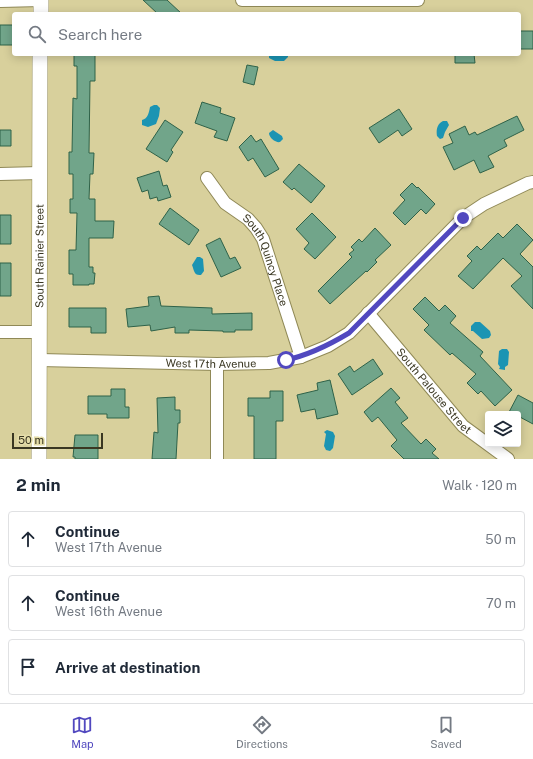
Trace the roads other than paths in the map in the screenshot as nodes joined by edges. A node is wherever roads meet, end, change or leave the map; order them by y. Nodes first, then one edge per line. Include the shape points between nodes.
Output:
1 (0, 0) edge
2 (41, 0) edge
3 (242, 0) edge
4 (418, 0) edge
5 (41, 12) edge
6 (40, 56) edge
7 (40, 173) junction
8 (0, 174) edge
9 (207, 178) dead end
10 (533, 182) edge
11 (368, 313) junction
12 (0, 332) edge
13 (40, 332) junction
14 (302, 357) junction
15 (40, 360) junction
16 (217, 364) junction
17 (39, 459) edge
18 (217, 459) edge
19 (508, 459) edge

1 - 2 street
2 - 5 street
3 - 4 street
6 - 7 street, South Rainier Street
7 - 8 street
7 - 13 street, South Rainier Street
9 - 14 street, South Quincy Place via 225,203 248,219 263,239
10 - 11 street, West 17th Avenue via 484,204 463,218
11 - 14 street, West 17th Avenue via 349,333 328,346
11 - 19 street, South Palouse Street via 463,426
12 - 13 street
13 - 15 street, South Rainier Street
14 - 16 street, West 17th Avenue via 268,363
15 - 16 street, West 17th Avenue
15 - 17 street, South Rainier Street
16 - 18 street

